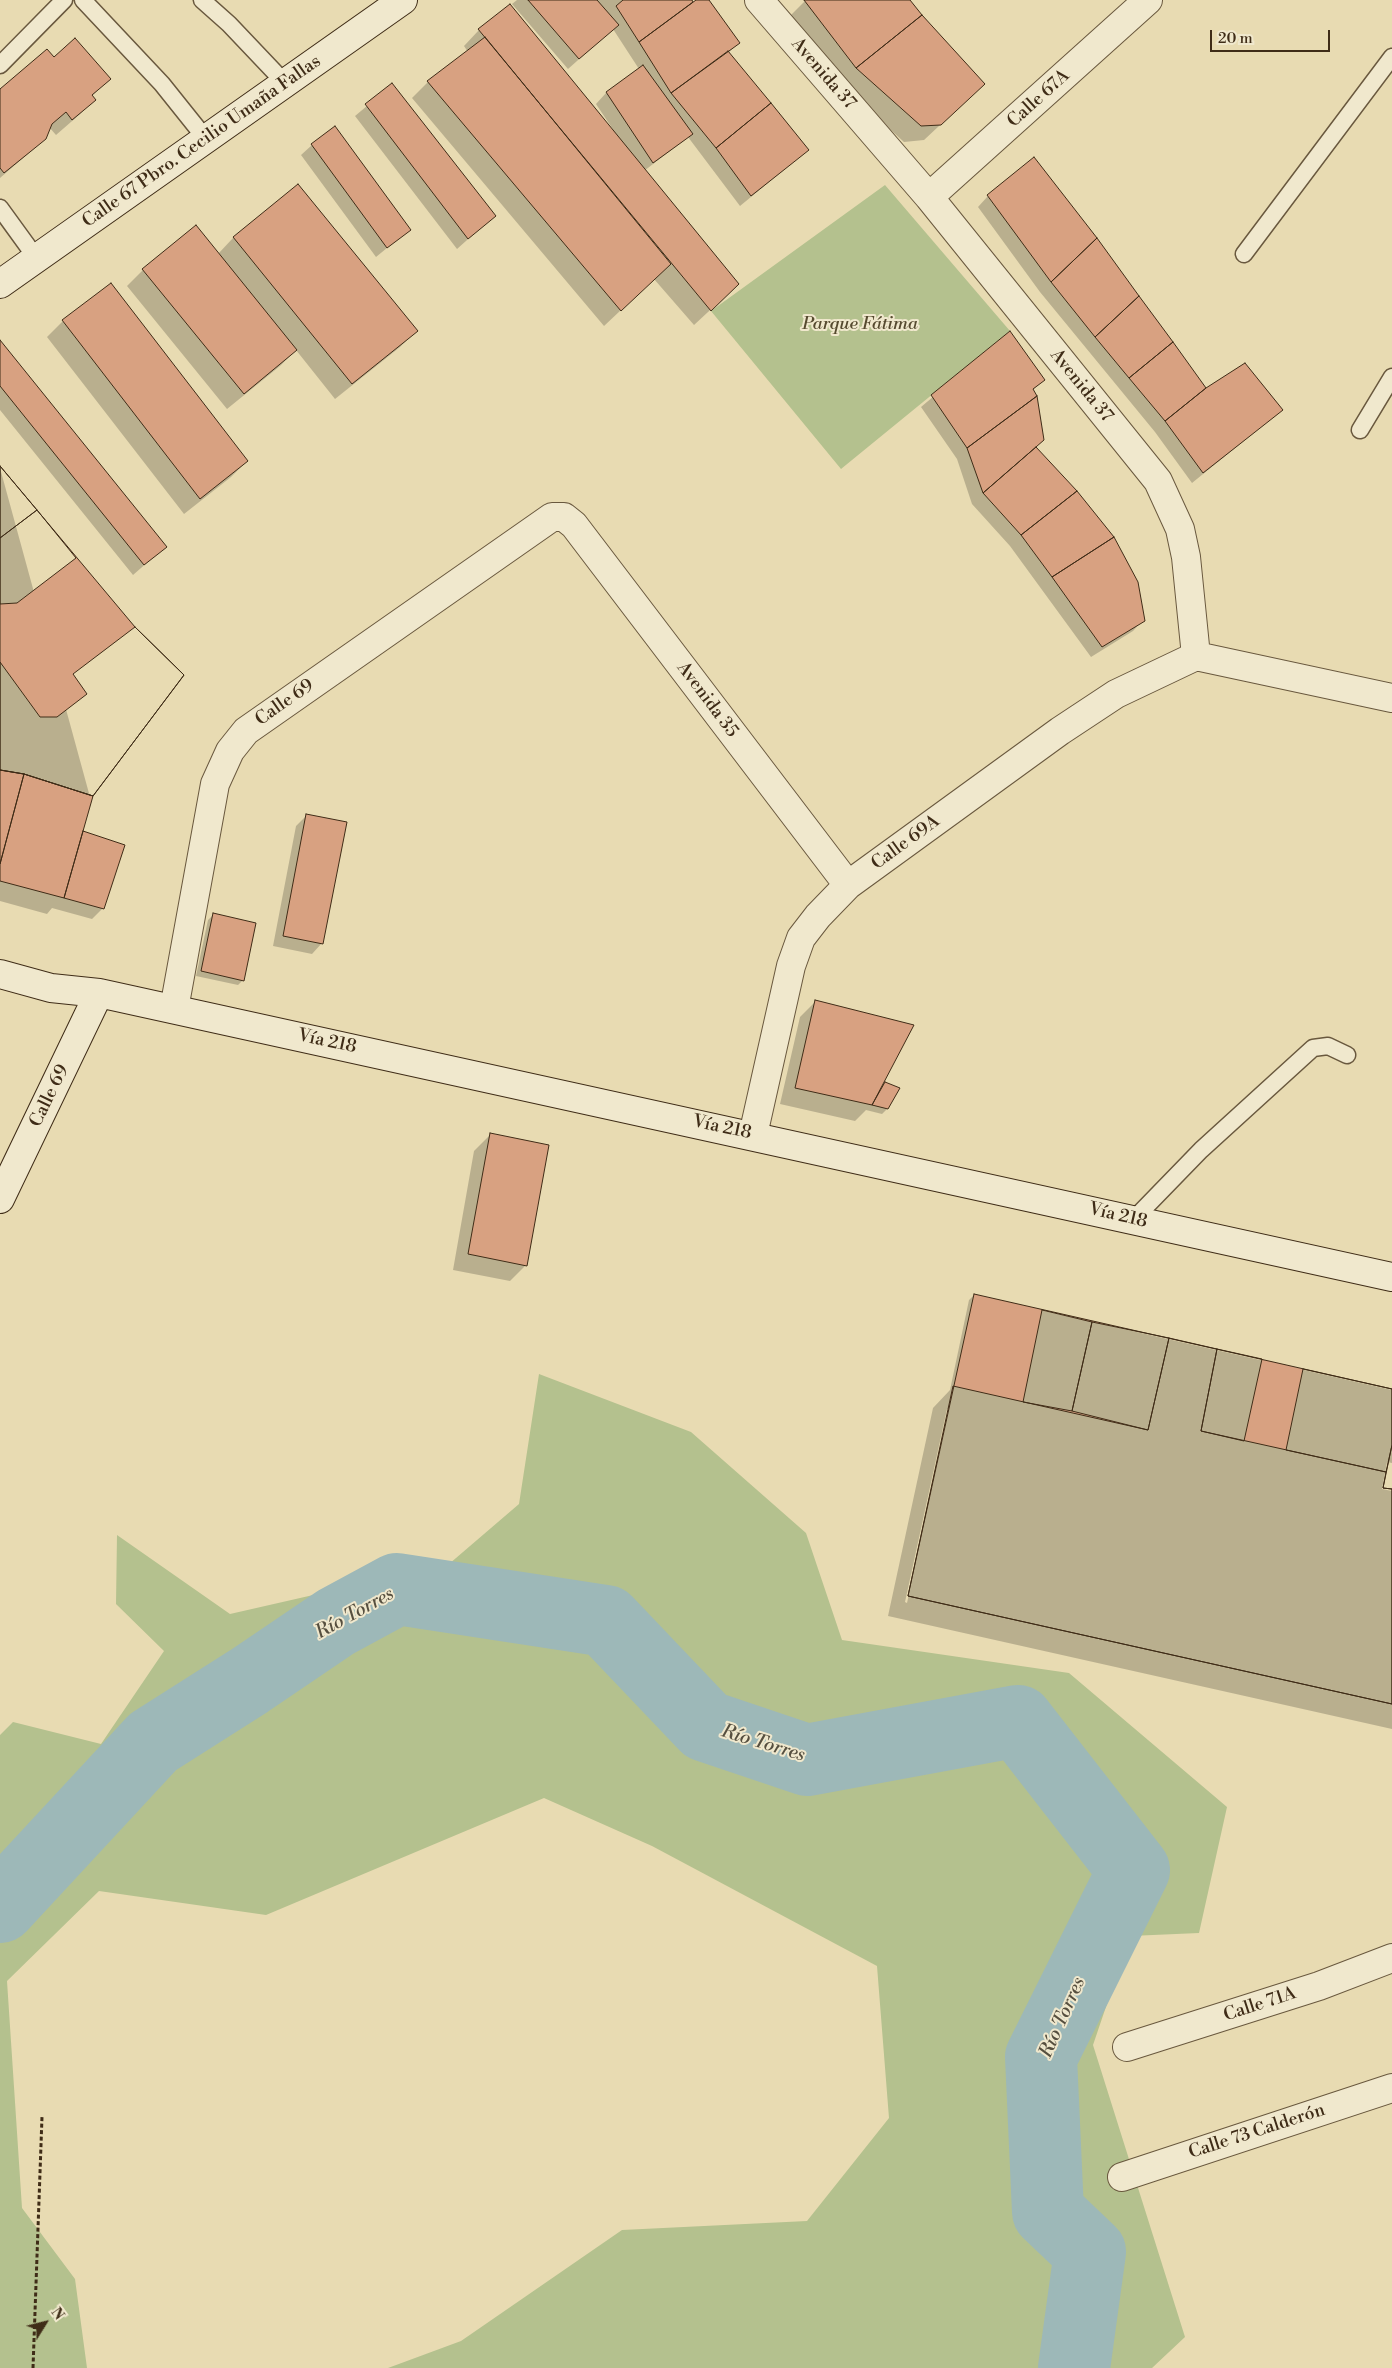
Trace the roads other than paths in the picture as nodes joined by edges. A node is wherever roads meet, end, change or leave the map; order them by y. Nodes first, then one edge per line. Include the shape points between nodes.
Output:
1 (64, 0) edge
2 (83, 0) edge
3 (202, 0) edge
4 (403, 0) edge
5 (759, 0) edge
6 (1148, 0) edge
7 (1392, 57) edge
8 (0, 65) edge
9 (285, 84) junction
10 (206, 139) junction
11 (929, 198) junction
12 (0, 208) edge
13 (1244, 254) dead end
14 (37, 258) junction
15 (0, 284) edge
16 (1392, 377) edge
17 (1360, 430) dead end
18 (564, 517) joint
19 (1196, 656) junction
20 (1392, 698) edge
21 (848, 885) junction
22 (0, 974) edge
23 (51, 988) junction
24 (0, 991) edge
25 (99, 993) junction
26 (174, 1009) junction
27 (1346, 1055) dead end
28 (753, 1135) junction
29 (0, 1199) edge
30 (1133, 1220) junction
31 (1392, 1277) edge
32 (1392, 1958) edge
33 (1127, 2047) dead end
34 (1392, 2088) edge
35 (1122, 2177) dead end

1 - 8 lane
2 - 10 lane via 162,84
3 - 9 lane
4 - 9 street, Calle 67 Pbro. Cecilio Umaña Fallas
5 - 11 street, Avenida 37
6 - 11 street, Calle 67A
7 - 13 lane
9 - 10 street, Calle 67 Pbro. Cecilio Umaña Fallas
10 - 14 street, Calle 67 Pbro. Cecilio Umaña Fallas
11 - 19 street, Avenida 37 via 1158,482 1180,529 1186,556
12 - 14 lane
14 - 15 street, Calle 67 Pbro. Cecilio Umaña Fallas
16 - 17 lane
18 - 21 street, Avenida 35 via 580,533
18 - 26 street, Calle 69 via 552,517 246,731 235,744 215,784
19 - 20 street
19 - 21 street, Calle 69A via 1116,694
21 - 28 street, Calle 69A via 801,938 790,966
22 - 23 street, Vía 218
23 - 24 street, Vía 218
23 - 25 street, Vía 218
25 - 26 street, Vía 218
25 - 29 street, Calle 69
26 - 28 street, Vía 218
27 - 30 lane via 1328,1046 1313,1048 1201,1150
28 - 30 street, Vía 218
30 - 31 street, Vía 218
32 - 33 street, Calle 71A via 1318,1986
34 - 35 street, Calle 73 Calderón

